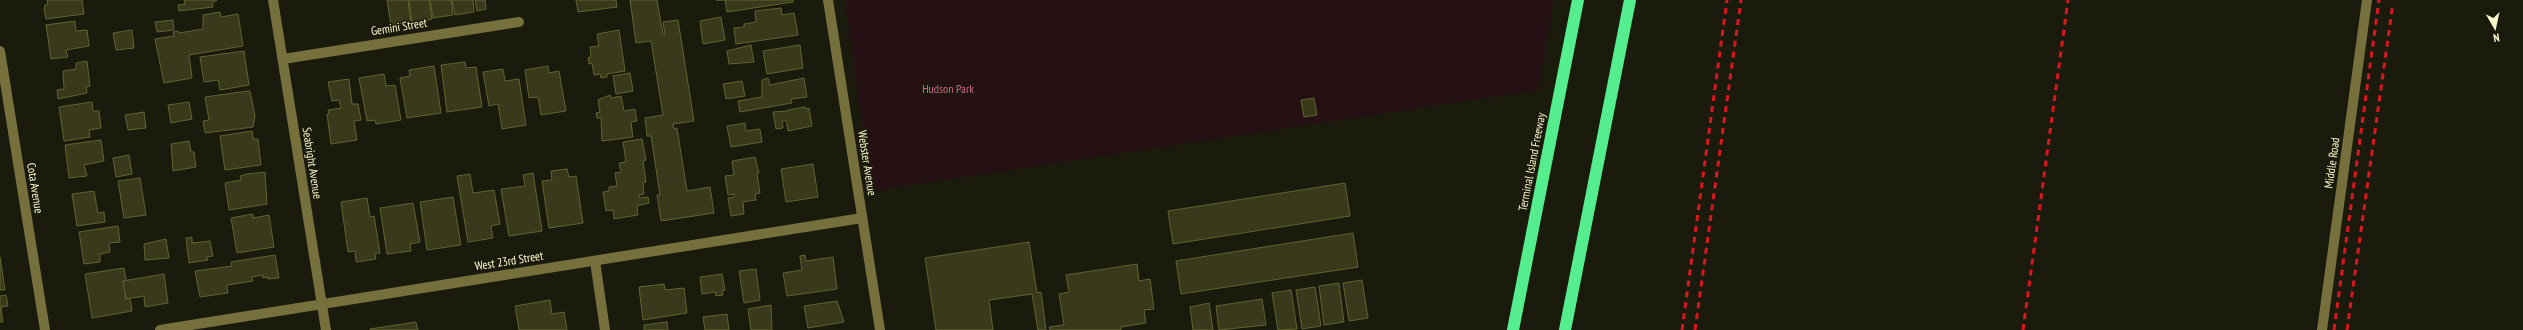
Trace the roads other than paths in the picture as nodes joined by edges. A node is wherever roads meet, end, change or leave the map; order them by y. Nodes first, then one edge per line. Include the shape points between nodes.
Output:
1 (273, 0) edge
2 (828, 0) edge
3 (1578, 0) edge
4 (1630, 0) edge
5 (2367, 0) edge
6 (519, 22) dead end
7 (0, 50) edge
8 (283, 59) junction
9 (862, 218) junction
10 (595, 261) junction
11 (322, 304) junction
12 (45, 330) edge
13 (160, 330) edge
14 (326, 330) edge
15 (605, 330) edge
16 (880, 330) edge
17 (1513, 330) edge
18 (1565, 330) edge
19 (2322, 330) edge

1 - 8 street, Seabright Avenue
2 - 9 street, Webster Avenue
3 - 17 highway, Terminal Island Freeway
4 - 18 highway
5 - 19 street, Middle Road
6 - 8 street, Gemini Street
7 - 12 street, Cota Avenue
8 - 11 street, Seabright Avenue
9 - 10 street, West 23rd Street
9 - 16 street, Webster Avenue
10 - 11 street, West 23rd Street
10 - 15 street
11 - 13 street, West 23rd Street
11 - 14 street, Seabright Avenue

